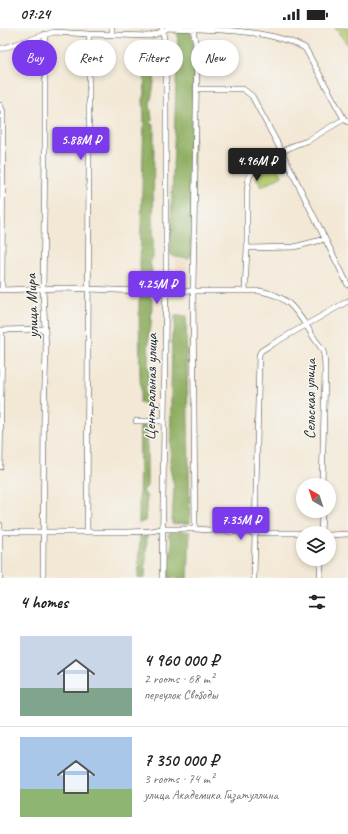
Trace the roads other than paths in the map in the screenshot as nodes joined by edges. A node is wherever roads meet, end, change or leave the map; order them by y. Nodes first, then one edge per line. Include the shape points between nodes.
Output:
1 (112, 28) edge
2 (165, 29) edge
3 (193, 29) junction
4 (45, 34) junction
5 (88, 34) junction
6 (112, 35) junction
7 (0, 49) edge
8 (196, 89) junction
9 (0, 105) edge
10 (346, 120) edge
11 (282, 152) junction
12 (325, 239) junction
13 (247, 248) junction
14 (348, 285) edge
15 (43, 289) junction
16 (88, 289) junction
17 (1, 290) edge
18 (165, 291) junction
19 (193, 291) junction
20 (245, 291) junction
21 (348, 301) edge
22 (305, 325) junction
23 (45, 329) junction
24 (1, 330) edge
25 (136, 421) dead end
26 (164, 421) junction
27 (0, 467) edge
28 (322, 478) edge
29 (0, 525) edge
30 (161, 529) junction
31 (195, 529) junction
32 (44, 531) junction
33 (0, 532) edge
34 (87, 532) junction
35 (256, 533) junction
36 (296, 533) edge
37 (348, 534) edge
38 (336, 535) edge
39 (321, 566) edge
40 (0, 578) edge
41 (43, 578) edge
42 (162, 578) edge
43 (254, 578) edge
44 (320, 578) edge

1 - 6 street
2 - 3 street
2 - 6 street via 149,36
2 - 18 street, Центральная улица
3 - 8 street via 197,51
3 - 10 street via 268,32 296,42 305,48
4 - 5 street
4 - 7 street
4 - 15 street, улица Мира
5 - 6 street
5 - 16 street
8 - 11 street via 243,90 252,96
8 - 19 street
9 - 17 street via 3,112
10 - 11 street
11 - 12 street
11 - 13 street via 259,164 249,177
12 - 13 street via 294,247
12 - 14 street
13 - 20 street
15 - 16 street, Сельская улица
15 - 17 street, Сельская улица
15 - 23 street, улица Мира
16 - 18 street, Сельская улица
16 - 34 street
18 - 19 street, Сельская улица
18 - 26 street, Центральная улица
19 - 20 street, Сельская улица
19 - 31 street
20 - 22 street, Сельская улица via 260,291 280,296 293,308
21 - 22 street
22 - 28 street, Сельская улица via 324,355
22 - 35 street via 261,351
23 - 24 street
23 - 32 street, улица Мира
24 - 27 street
25 - 26 street
26 - 30 street, Центральная улица
29 - 33 street
30 - 31 street
30 - 34 street
30 - 42 street, Центральная улица
31 - 35 street
32 - 33 street
32 - 34 street
32 - 41 street, улица Мира
33 - 40 street
35 - 36 street
35 - 43 street
37 - 38 street
39 - 44 street

